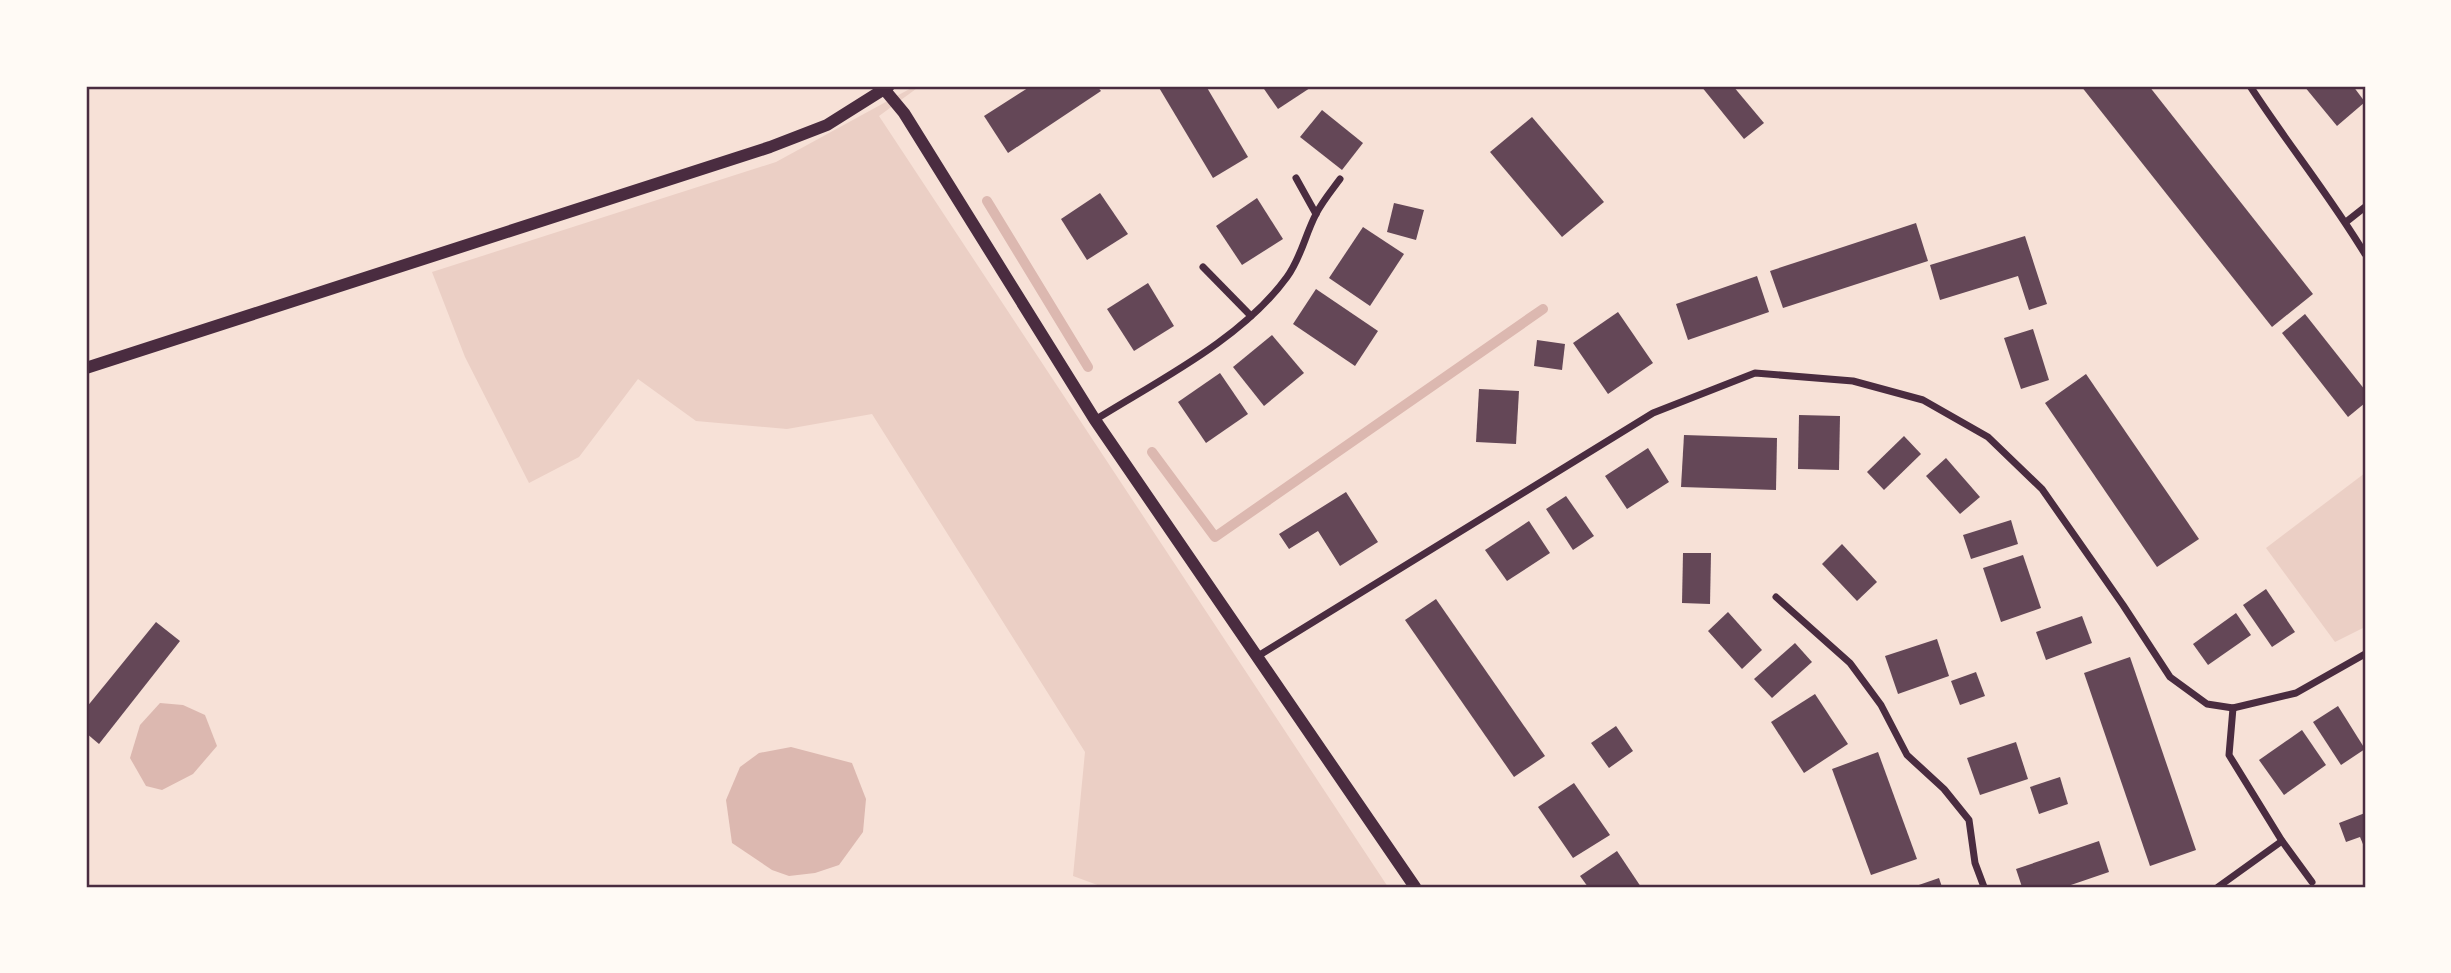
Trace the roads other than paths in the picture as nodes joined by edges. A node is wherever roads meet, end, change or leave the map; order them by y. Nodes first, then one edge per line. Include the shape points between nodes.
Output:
1 (2250, 86) edge
2 (886, 87) edge
3 (1296, 178) dead end
4 (1340, 178) dead end
5 (2365, 207) edge
6 (1316, 214) junction
7 (2346, 222) junction
8 (2365, 254) edge
9 (1203, 267) dead end
10 (1251, 316) junction
11 (86, 368) edge
12 (1094, 419) junction
13 (1776, 597) dead end
14 (2365, 654) edge
15 (1258, 656) junction
16 (2233, 708) junction
17 (2282, 841) junction
18 (2312, 882) dead end
19 (1415, 887) edge
20 (1984, 887) edge
21 (2218, 887) edge

1 - 7 street
2 - 11 street via 827,125 770,147
2 - 12 street
3 - 6 street
4 - 6 street
5 - 7 street
6 - 10 street via 1287,278
7 - 8 street
9 - 10 street
10 - 12 street via 1187,363
12 - 15 street
13 - 20 street via 1850,663 1881,705 1907,755 1969,820 1975,863
14 - 16 street via 2297,693
15 - 16 street via 1653,413 1755,373 1853,381 1923,400 1989,437 2042,489 2170,677 2207,704
15 - 19 street
16 - 17 street via 2229,755
17 - 18 street
17 - 21 street

